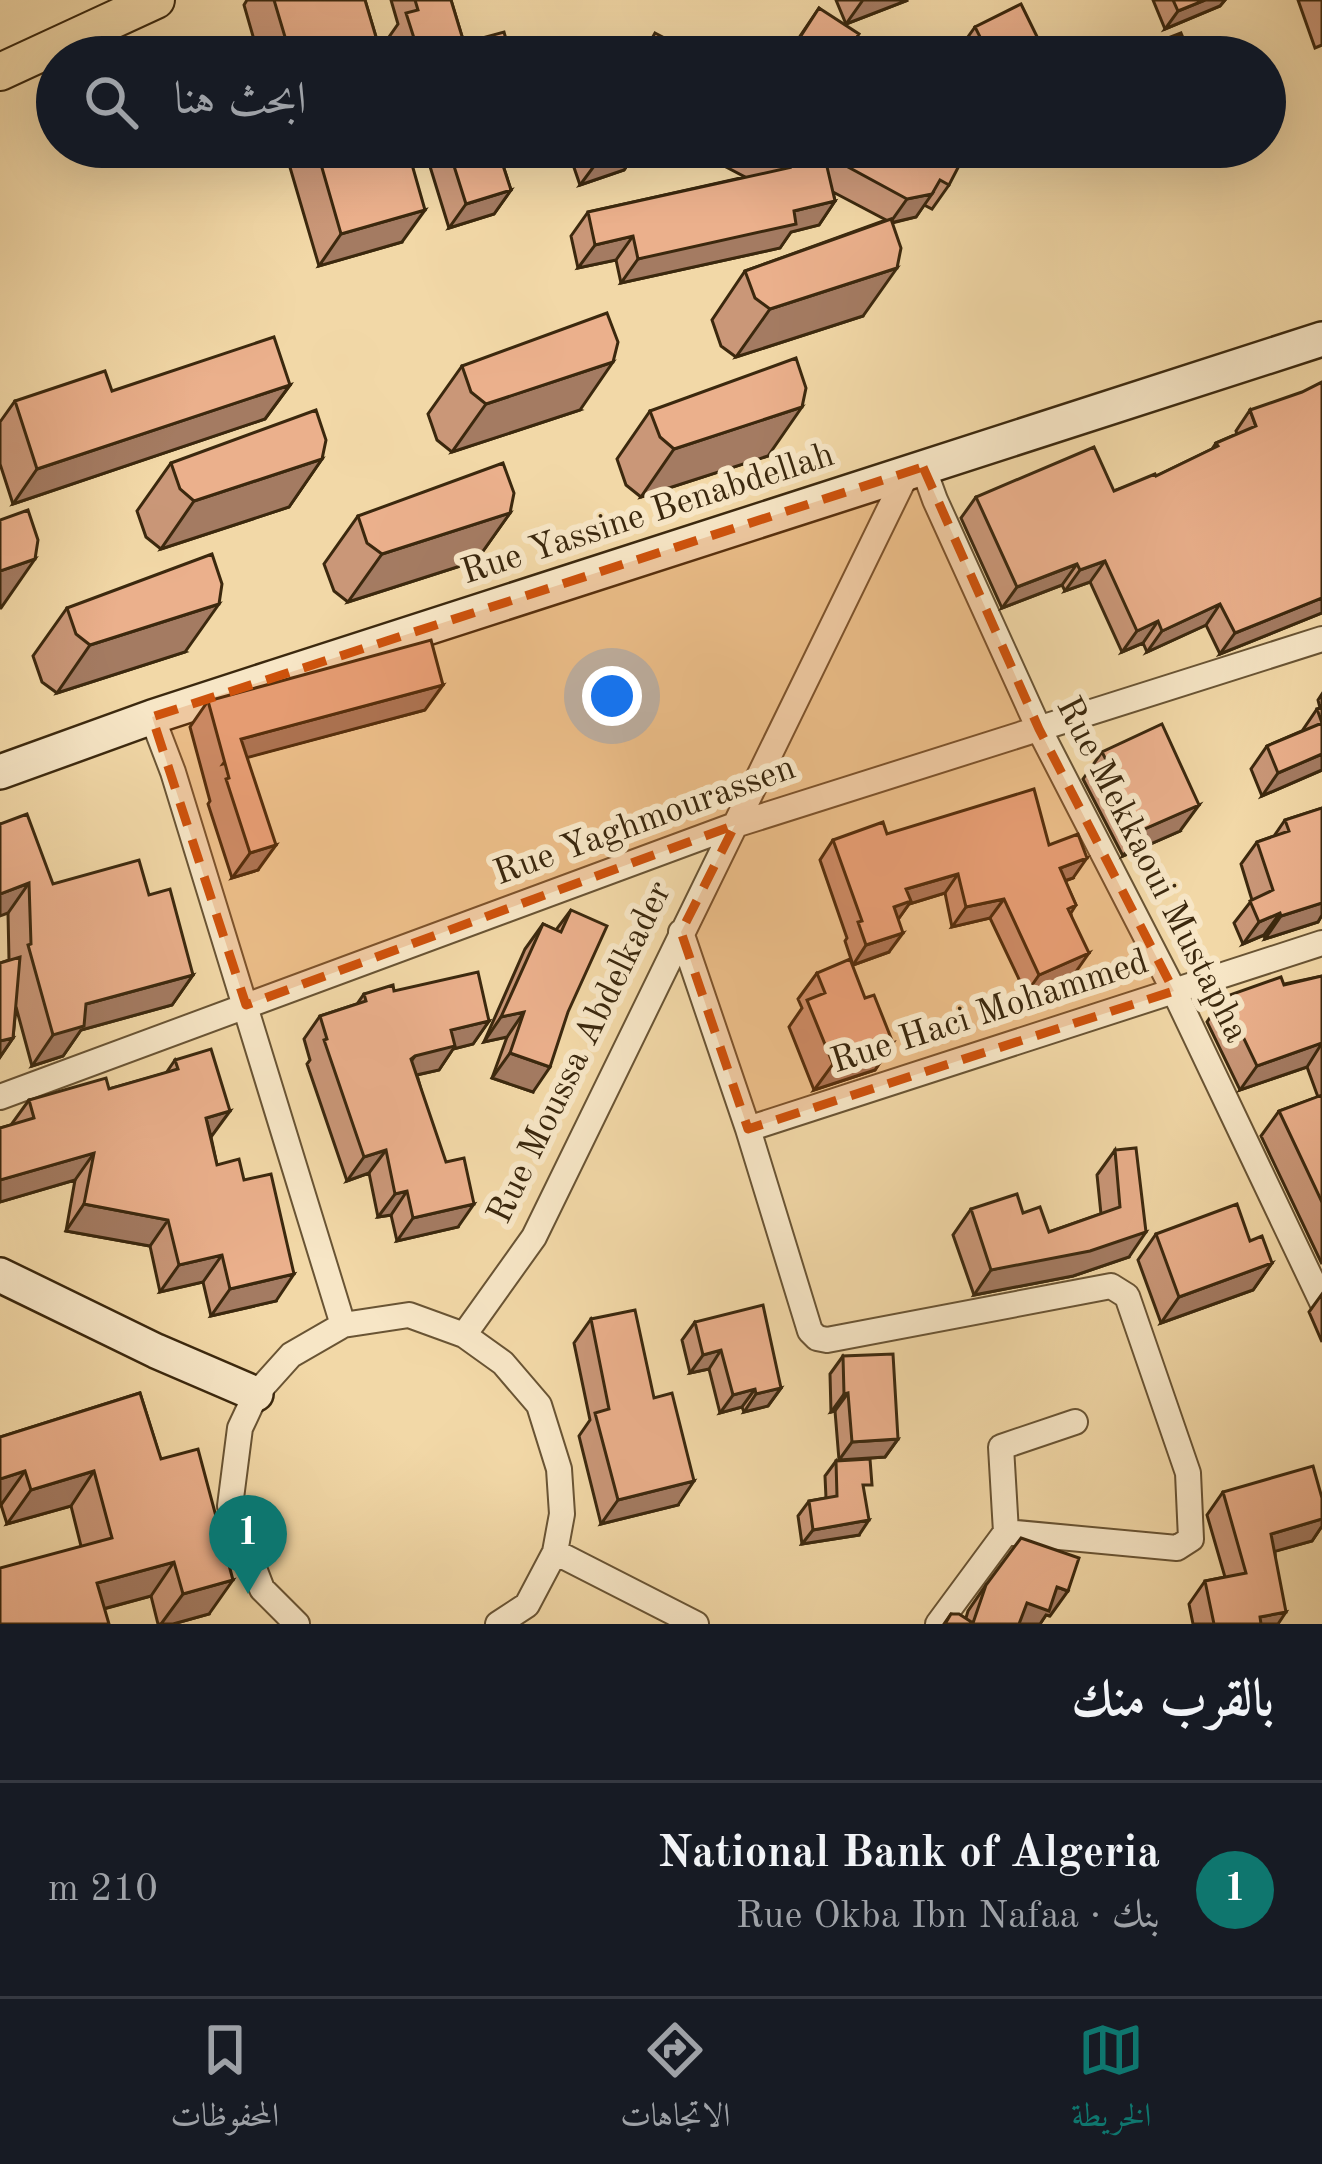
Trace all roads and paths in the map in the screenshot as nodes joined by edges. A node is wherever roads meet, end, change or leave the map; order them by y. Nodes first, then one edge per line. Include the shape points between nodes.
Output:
1 (156, 0) edge
2 (78, 36) edge
3 (36, 55) edge
4 (0, 72) edge
5 (1322, 339) edge
6 (915, 469) junction
7 (1322, 639) edge
8 (152, 717) junction
9 (1039, 728) junction
10 (0, 772) edge
11 (735, 825) junction
12 (681, 932) junction
13 (1322, 943) edge
14 (1174, 991) junction
15 (246, 1005) junction
16 (0, 1097) edge
17 (748, 1129) junction
18 (0, 1275) edge
19 (1322, 1302) edge
20 (343, 1325) junction
21 (464, 1335) junction
22 (256, 1394) junction
23 (1076, 1422) dead end
24 (1006, 1532) junction
25 (555, 1552) junction
26 (297, 1624) edge
27 (498, 1624) edge
28 (696, 1624) edge
29 (938, 1624) edge

1 - 2 main road
3 - 4 main road
5 - 6 street, Rue Yassine Benabdellah
6 - 8 street, Rue Yassine Benabdellah
6 - 9 street, Rue Mekkaoui Mustapha
6 - 11 street, Rue Moussa Abdelkader
7 - 9 street, Rue Yaghmourassen
8 - 10 street, Rue Yassine Benabdellah
8 - 15 street
9 - 11 street, Rue Yaghmourassen
9 - 14 street, Rue Mekkaoui Mustapha
11 - 12 street, Rue Moussa Abdelkader
11 - 15 street, Rue Yaghmourassen
12 - 17 street
12 - 21 street, Rue Moussa Abdelkader via 534,1237
13 - 14 street, Rue Haci Mohammed
14 - 17 street, Rue Haci Mohammed
14 - 19 street, Rue Mekkaoui Mustapha
15 - 16 street, Rue Yaghmourassen
15 - 20 street
17 - 24 street via 817,1338 1112,1286 1127,1297 1188,1473 1191,1539 1178,1548
18 - 22 street
20 - 21 street via 409,1315
20 - 22 street via 291,1355
21 - 25 street via 503,1363 538,1406 559,1468
22 - 26 street via 240,1427 230,1506 262,1589
23 - 24 street via 1000,1447
24 - 29 street
25 - 27 street via 527,1605
25 - 28 street

